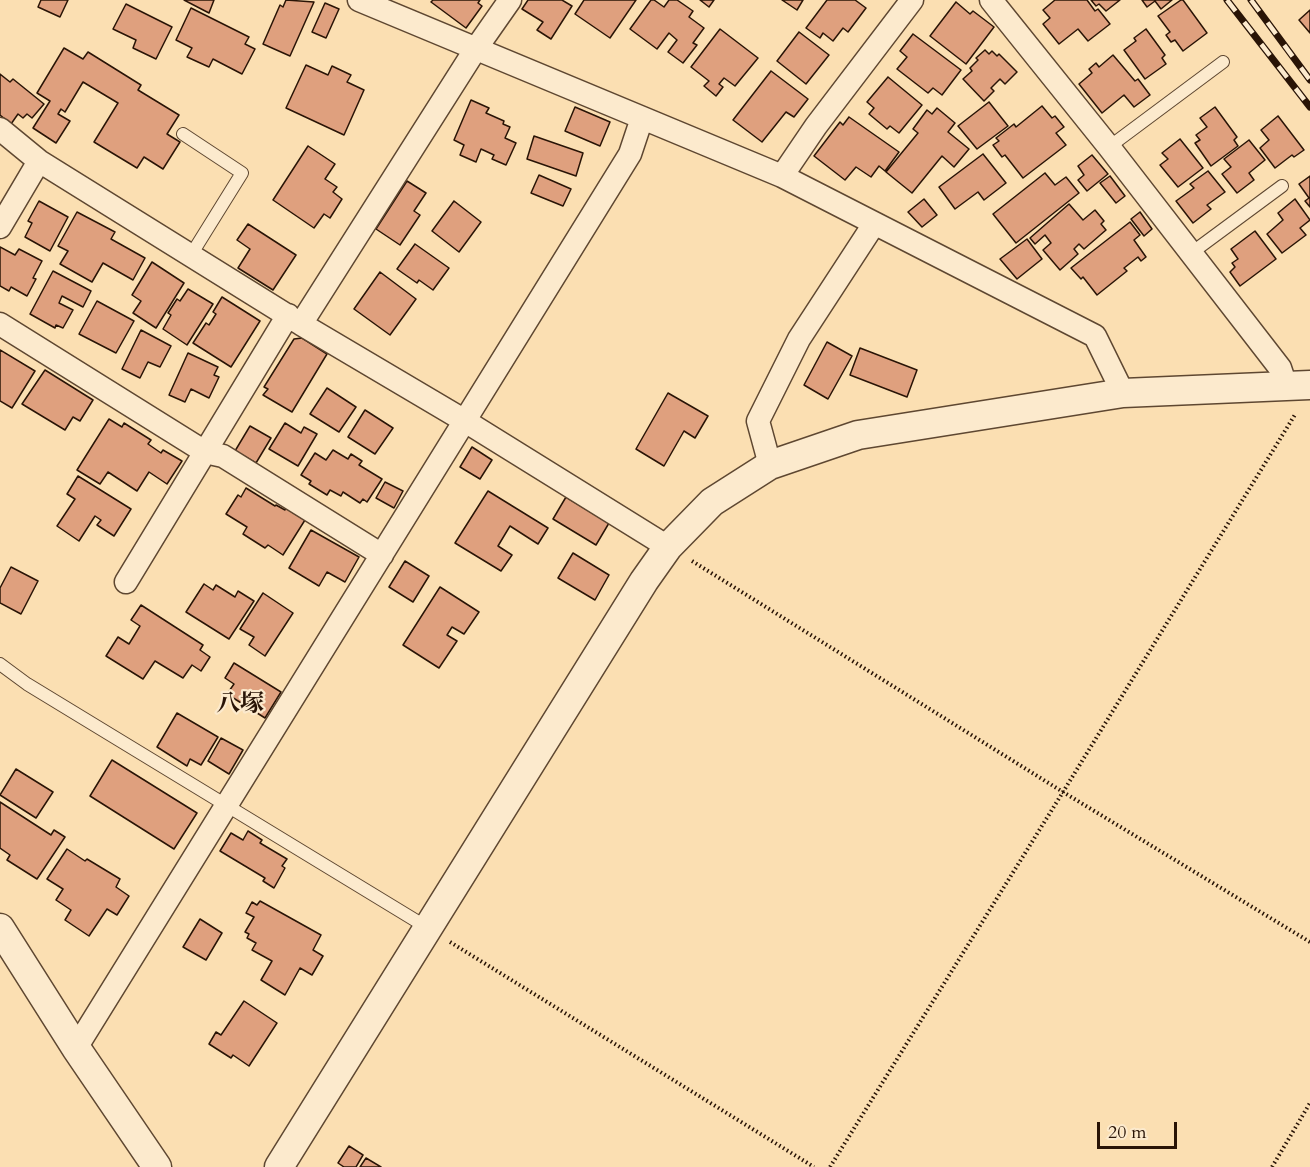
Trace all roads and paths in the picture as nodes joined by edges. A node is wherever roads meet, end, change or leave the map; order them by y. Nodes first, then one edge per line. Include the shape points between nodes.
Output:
1 (359, 0) edge
2 (510, 0) edge
3 (912, 0) edge
4 (991, 0) edge
5 (475, 50) junction
6 (1223, 62) dead end
7 (642, 118) junction
8 (0, 129) edge
9 (183, 134) dead end
10 (1109, 147) junction
11 (39, 161) junction
12 (782, 176) junction
13 (1282, 186) dead end
14 (874, 224) junction
15 (0, 227) edge
16 (1190, 254) junction
17 (191, 255) junction
18 (295, 319) junction
19 (0, 324) edge
20 (1123, 393) junction
21 (1299, 393) edge
22 (465, 421) junction
23 (205, 452) junction
24 (770, 465) junction
25 (668, 546) junction
26 (382, 555) junction
27 (126, 582) dead end
28 (0, 664) edge
29 (1063, 792) junction
30 (228, 806) junction
31 (0, 928) edge
32 (428, 928) junction
33 (1310, 942) edge
34 (76, 1048) junction
35 (1310, 1103) edge
36 (157, 1167) edge
37 (279, 1167) edge
38 (814, 1167) edge
39 (830, 1167) edge
40 (1272, 1167) edge

1 - 5 street
2 - 5 street
3 - 12 street
4 - 10 street
5 - 7 street
5 - 18 street
6 - 10 lane
7 - 12 street
7 - 22 street via 630,154
8 - 11 street
9 - 17 lane via 242,173
10 - 16 street
11 - 15 street
11 - 17 street
12 - 14 street
13 - 16 lane
14 - 20 street via 1095,336
14 - 24 street via 799,339 758,421
16 - 21 street
17 - 18 street
18 - 22 street
18 - 23 street
19 - 23 street
20 - 21 street
20 - 24 street via 858,435
21 - 29 path
22 - 25 street
22 - 26 street
23 - 26 street via 222,456
23 - 27 street
24 - 25 street via 712,502
25 - 29 path
25 - 32 street
26 - 30 street
28 - 30 lane
29 - 33 path
29 - 39 path
30 - 32 lane
30 - 34 street
31 - 34 street
32 - 37 street
32 - 38 path
34 - 36 street
35 - 40 path

